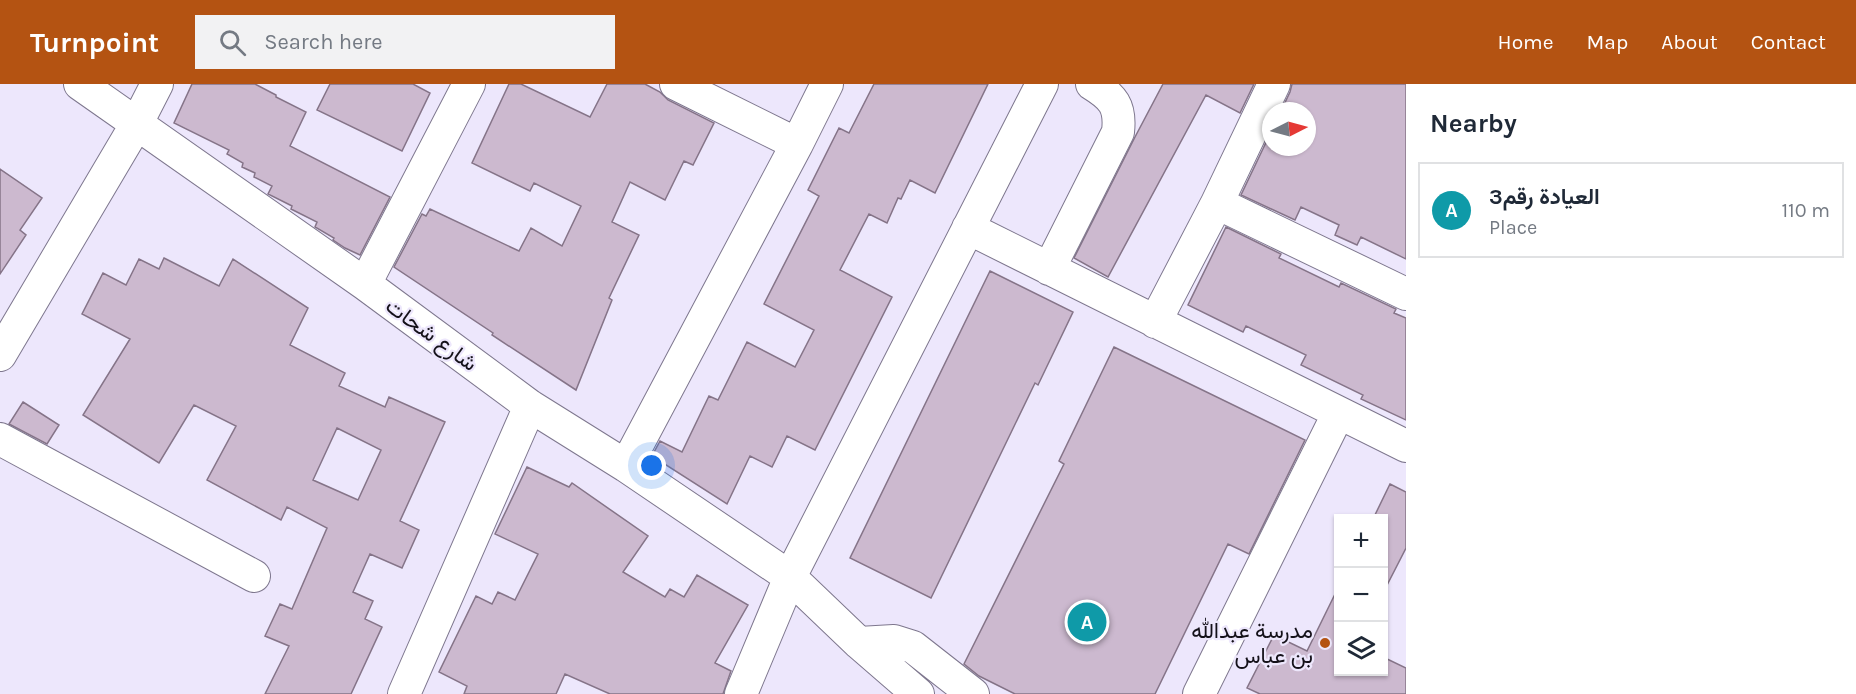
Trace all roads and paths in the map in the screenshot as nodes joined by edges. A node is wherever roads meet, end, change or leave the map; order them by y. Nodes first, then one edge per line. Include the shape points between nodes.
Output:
1 (80, 84) edge
2 (157, 84) edge
3 (469, 84) edge
4 (676, 84) edge
5 (826, 84) edge
6 (1042, 84) edge
7 (1092, 84) edge
8 (1274, 84) edge
9 (136, 125) junction
10 (797, 144) junction
11 (1217, 203) junction
12 (968, 228) junction
13 (1049, 269) junction
14 (365, 285) junction
15 (1406, 294) edge
16 (1155, 322) junction
17 (0, 355) edge
18 (530, 406) junction
19 (1338, 414) junction
20 (0, 439) edge
21 (1406, 446) edge
22 (626, 466) junction
23 (254, 576) dead end
24 (789, 577) junction
25 (859, 643) junction
26 (404, 694) edge
27 (741, 694) edge
28 (918, 694) edge
29 (973, 694) edge
30 (1199, 694) edge

1 - 9 street, شارع شحات
2 - 9 street
3 - 14 street
4 - 10 street
5 - 10 street
6 - 12 street
7 - 13 street via 1113,101 1118,111 1118,132
8 - 11 street
9 - 14 street, شارع شحات
9 - 17 street
10 - 22 street
11 - 15 street
11 - 16 street
12 - 13 street
12 - 24 street
13 - 16 street
14 - 18 street, شارع شحات
16 - 19 street
18 - 22 street, شارع شحات
18 - 26 street
19 - 21 street
19 - 30 street
20 - 23 street
22 - 24 street, شارع شحات
24 - 25 street, شارع شحات
24 - 27 street
25 - 28 street, شارع شحات
25 - 29 street via 894,641 913,647

